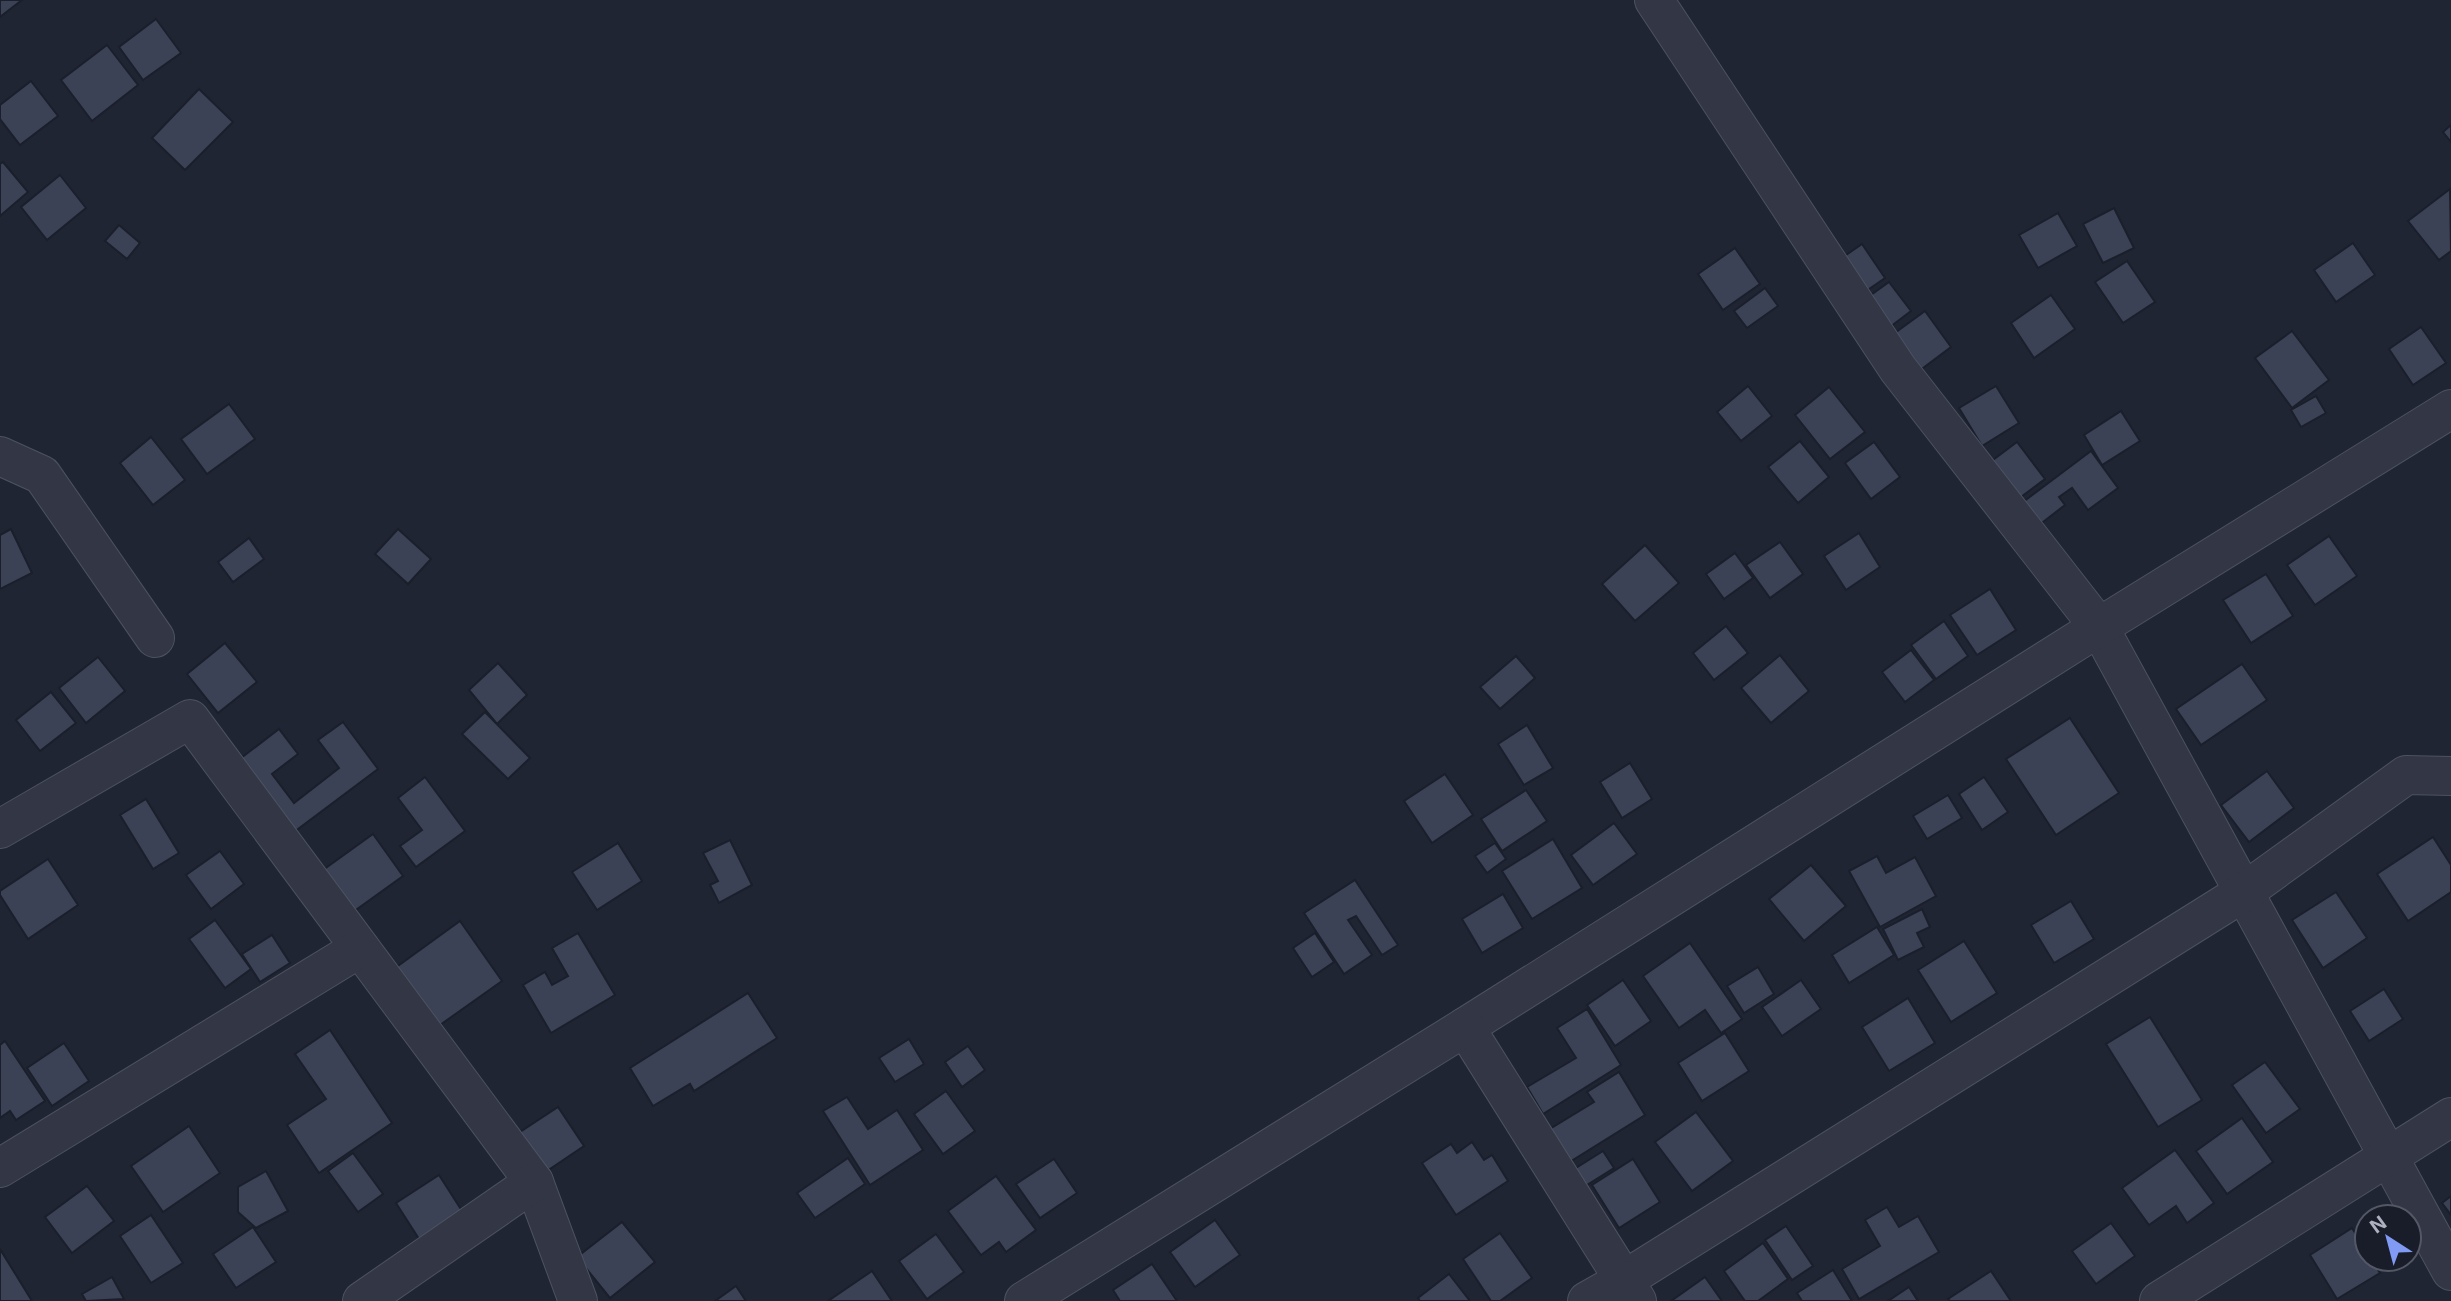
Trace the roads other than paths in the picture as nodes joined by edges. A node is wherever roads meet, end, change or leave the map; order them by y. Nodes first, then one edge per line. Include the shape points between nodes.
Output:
1 (1654, 0) edge
2 (2451, 408) edge
3 (0, 456) edge
4 (2099, 627) junction
5 (155, 638) dead end
6 (2451, 776) edge
7 (0, 829) edge
8 (2244, 891) junction
9 (360, 948) junction
10 (1465, 1027) junction
11 (2451, 1117) edge
12 (2388, 1156) junction
13 (0, 1168) edge
14 (534, 1182) junction
15 (2451, 1271) edge
16 (1631, 1290) edge
17 (362, 1301) edge
18 (578, 1301) edge
19 (1024, 1301) edge
20 (1587, 1301) edge
21 (2159, 1301) edge

1 - 4 street via 1898,369
2 - 4 street
3 - 5 street via 42,475
4 - 8 street
4 - 10 street
6 - 8 street via 2406,775
7 - 9 street via 190,719
8 - 12 street
8 - 16 street
9 - 13 street
9 - 14 street
10 - 16 street
10 - 19 street
11 - 12 street
12 - 15 street
12 - 21 street
14 - 17 street
14 - 18 street
16 - 20 street

